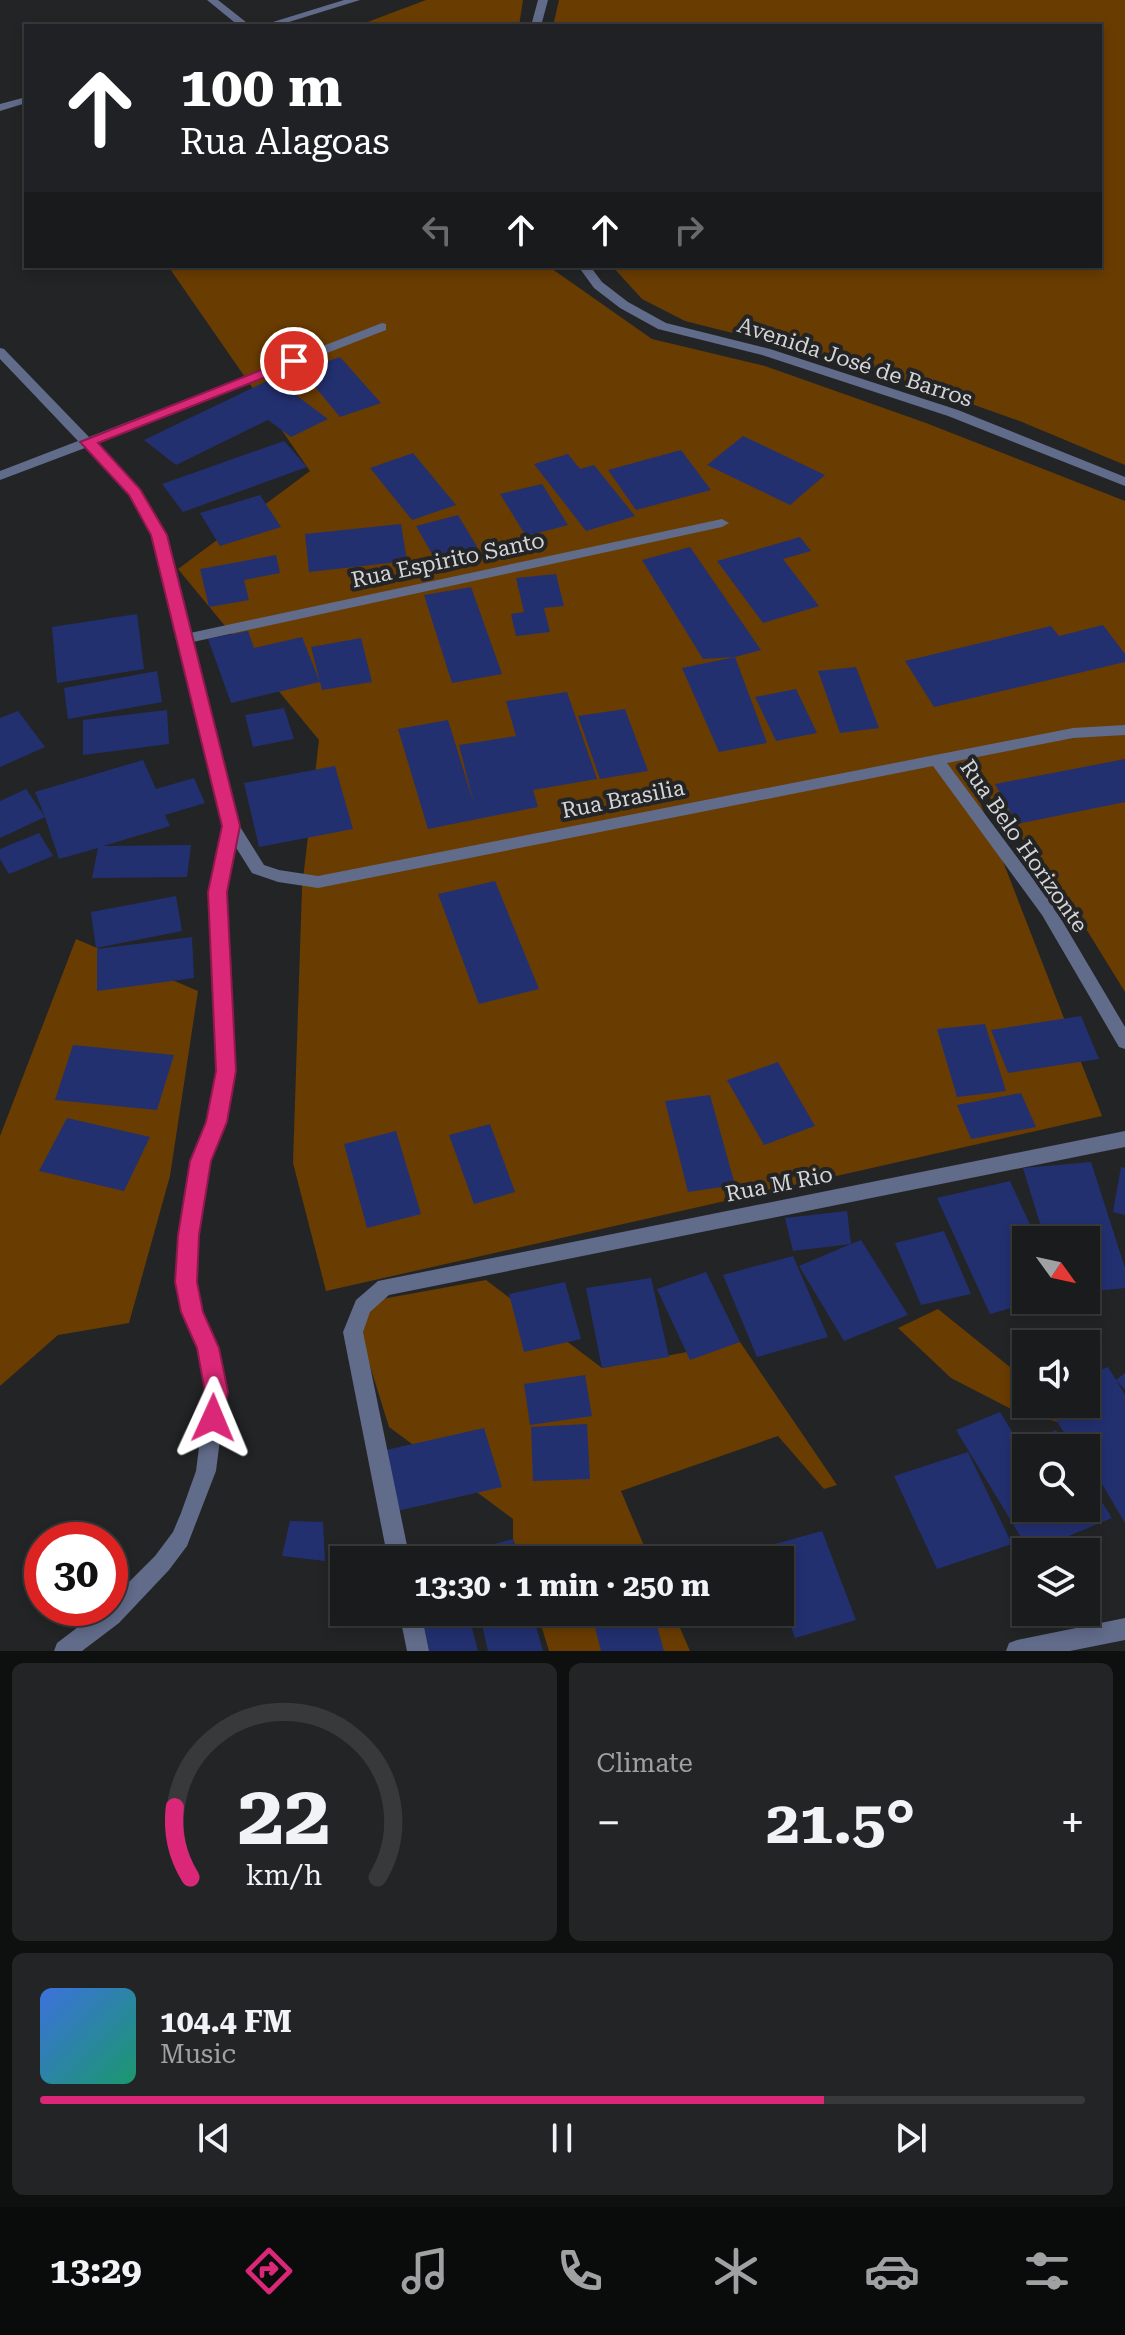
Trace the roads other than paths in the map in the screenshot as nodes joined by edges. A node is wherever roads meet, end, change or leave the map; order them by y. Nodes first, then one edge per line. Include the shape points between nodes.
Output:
1 (212, 0) edge
2 (355, 0) edge
3 (543, 0) edge
4 (243, 24) edge
5 (272, 24) edge
6 (537, 24) edge
7 (24, 101) edge
8 (0, 108) edge
9 (585, 268) edge
10 (382, 327) dead end
11 (0, 352) edge
12 (88, 442) junction
13 (0, 476) edge
14 (1125, 482) edge
15 (722, 523) dead end
16 (184, 639) junction
17 (1125, 730) edge
18 (936, 759) junction
19 (231, 826) junction
20 (1125, 1042) edge
21 (1125, 1139) edge
22 (396, 1546) edge
23 (413, 1626) edge
24 (1125, 1629) edge
25 (65, 1651) edge
26 (418, 1651) edge
27 (1017, 1651) edge

1 - 4 street
2 - 5 street
3 - 6 street
7 - 8 street
9 - 14 street, Avenida José de Barros via 624,305 662,326 766,352 953,413
10 - 12 street
11 - 12 street
12 - 13 street
12 - 16 street via 135,492 159,535
15 - 16 street, Rua Espirito Santo
16 - 19 street
17 - 18 street, Rua Brasilia via 1073,733
18 - 19 street, Rua Brasilia via 318,882 258,869
18 - 20 street, Rua Belo Horizonte via 1048,911
19 - 25 street via 218,892 226,1071 216,1122 201,1161 186,1282 216,1392 206,1471 191,1515 162,1563 111,1615
21 - 22 street, Rua M Rio via 385,1287 358,1309 353,1332
23 - 26 street
24 - 27 street

